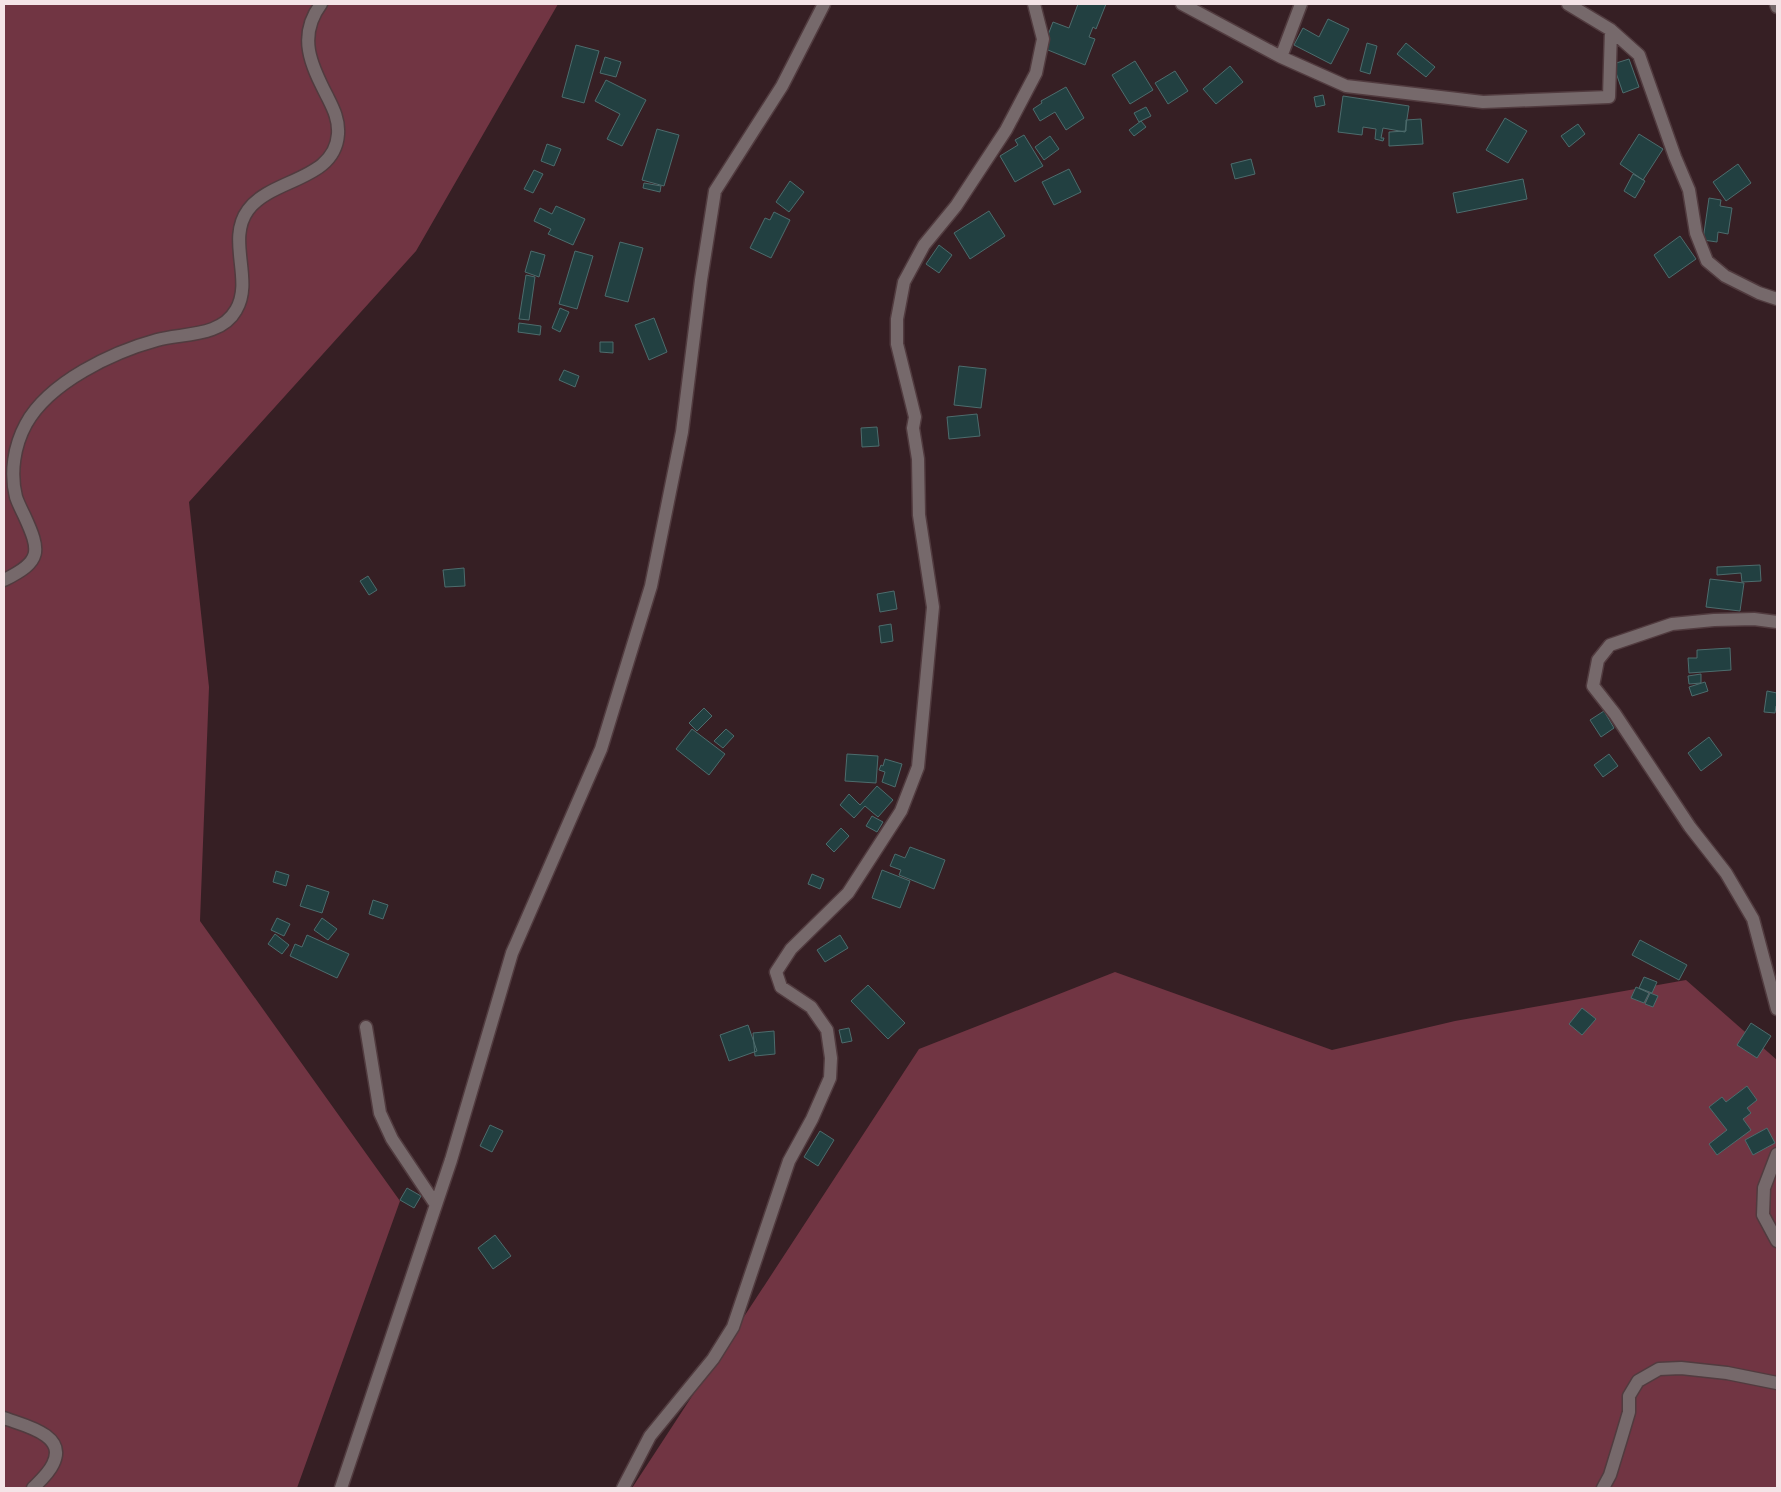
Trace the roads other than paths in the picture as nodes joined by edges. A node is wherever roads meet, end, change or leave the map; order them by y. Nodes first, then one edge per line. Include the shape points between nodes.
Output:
1 (321, 4) edge
2 (824, 4) edge
3 (1034, 4) edge
4 (1182, 4) edge
5 (1301, 4) edge
6 (1568, 4) edge
7 (1196, 8) edge
8 (1611, 30) junction
9 (1281, 57) junction
10 (1777, 299) edge
11 (4, 580) edge
12 (1777, 622) edge
13 (1777, 1009) edge
14 (366, 1027) dead end
15 (1777, 1154) edge
16 (436, 1205) junction
17 (1777, 1242) edge
18 (1777, 1383) edge
19 (4, 1418) edge
20 (33, 1488) edge
21 (341, 1488) edge
22 (623, 1488) edge
23 (1603, 1488) edge

1 - 11 street via 311,22 308,50 311,64 336,113 336,146 313,171 257,200 248,209 239,233 241,300 230,319 210,330 131,348 98,363 56,390 34,411 20,438 14,468 16,499 36,542 36,551 27,568
2 - 16 street via 782,86 715,191 682,432 651,586 601,749 512,953
3 - 22 street via 1043,39 1036,73 1006,130 956,206 924,246 904,282 897,319 897,344 915,417 919,515 933,607 918,767 901,811 848,893 792,950 776,972 781,987 811,1007 826,1030 832,1058 830,1078 788,1161 733,1327 714,1359 650,1436
4 - 7 street
5 - 9 street
6 - 8 street
7 - 9 street
8 - 9 street via 1609,97 1483,102 1346,86
8 - 10 street via 1639,55 1689,190 1696,233 1707,261 1725,276
12 - 13 street via 1754,618 1672,624 1610,645 1598,660 1593,686 1690,827 1726,873 1753,919
14 - 16 street via 380,1113 392,1140
15 - 17 street via 1764,1188 1763,1215
16 - 21 street
18 - 23 street via 1681,1368 1659,1369 1638,1381 1629,1396 1629,1412
19 - 20 street via 43,1432 54,1446 54,1463

